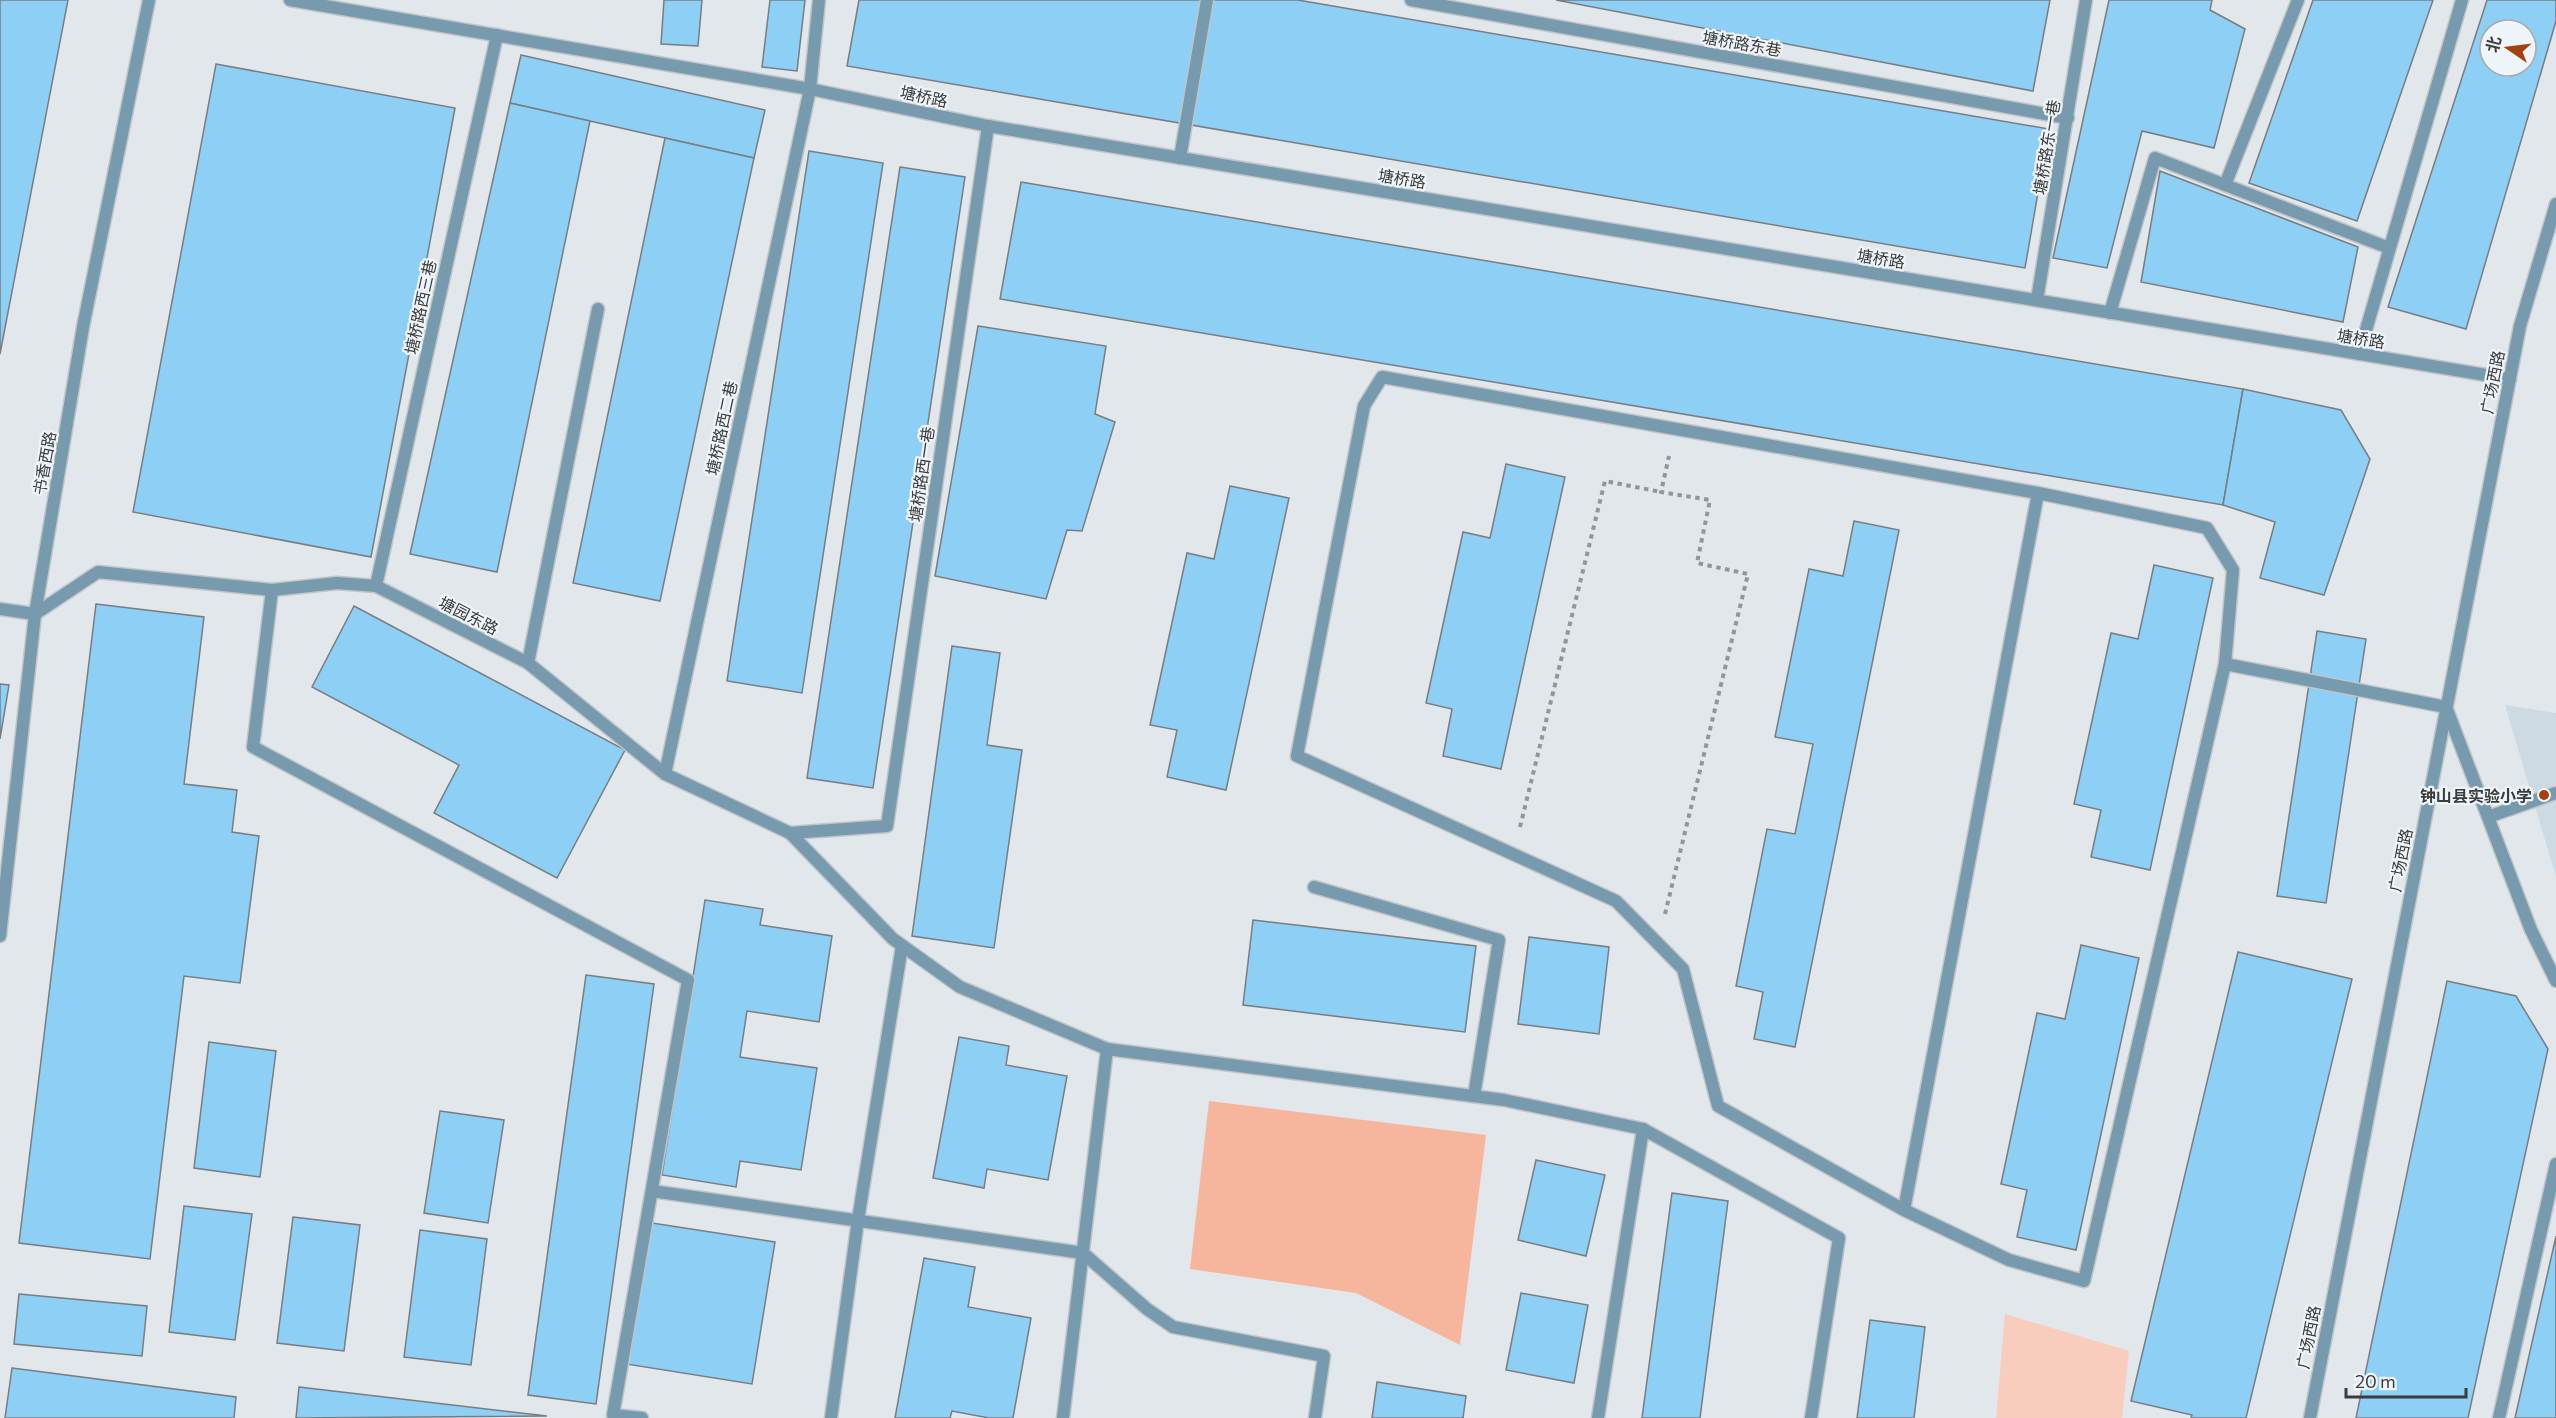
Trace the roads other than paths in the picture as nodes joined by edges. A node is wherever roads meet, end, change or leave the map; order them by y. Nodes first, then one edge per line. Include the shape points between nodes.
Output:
1 (149, 0) edge
2 (290, 0) edge
3 (819, 0) edge
4 (1207, 0) edge
5 (1411, 0) edge
6 (2086, 0) edge
7 (2298, 0) edge
8 (2462, 0) edge
9 (497, 35) junction
10 (810, 89) junction
11 (2068, 118) junction
12 (988, 126) junction
13 (1180, 158) junction
14 (2225, 185) junction
15 (2556, 204) edge
16 (2389, 248) junction
17 (2037, 300) junction
18 (598, 309) dead end
19 (2109, 313) junction
20 (2359, 354) junction
21 (2510, 379) junction
22 (2038, 493) junction
23 (376, 586) junction
24 (272, 590) junction
25 (0, 609) edge
26 (35, 614) junction
27 (528, 663) junction
28 (2225, 664) junction
29 (2446, 707) junction
30 (665, 774) junction
31 (2556, 793) edge
32 (2488, 817) junction
33 (887, 826) joint
34 (790, 833) junction
35 (1314, 887) dead end
36 (0, 936) edge
37 (902, 946) junction
38 (2556, 981) edge
39 (1107, 1049) junction
40 (1474, 1096) junction
41 (1643, 1129) junction
42 (2556, 1164) edge
43 (652, 1191) junction
44 (1904, 1210) junction
45 (858, 1221) junction
46 (1083, 1253) junction
47 (642, 1418) edge
48 (831, 1418) edge
49 (1063, 1418) edge
50 (1315, 1418) edge
51 (1598, 1418) edge
52 (1811, 1418) edge
53 (2310, 1418) edge
54 (2499, 1418) edge

1 - 26 street, 书香西路 via 83,327
2 - 9 street, 塘桥路
3 - 10 street
4 - 13 street
5 - 11 street, 塘桥路东巷
6 - 11 street, 塘桥路东一巷
7 - 14 street
8 - 16 street
9 - 10 street, 塘桥路
9 - 23 street, 塘桥路西三巷
10 - 12 street, 塘桥路
10 - 30 street, 塘桥路西二巷
11 - 17 street, 塘桥路东一巷
12 - 13 street, 塘桥路
12 - 33 street, 塘桥路西一巷
13 - 17 street, 塘桥路
14 - 16 street
14 - 19 street via 2155,158
15 - 21 street, 广场西路 via 2520,326
16 - 20 street
17 - 19 street, 塘桥路
18 - 27 street
19 - 20 street, 塘桥路
20 - 21 street, 塘桥路
21 - 29 street, 广场西路
22 - 28 street via 2207,528 2233,570
22 - 44 street
22 - 44 street via 1382,378 1364,406 1297,756 1616,901 1683,969 1718,1106
23 - 24 street, 塘园东路 via 337,583
23 - 27 street, 塘园东路
24 - 26 street, 塘园东路 via 98,572
24 - 43 street via 253,747 688,980
25 - 26 street
26 - 36 street, 书香西路
27 - 30 street, 塘园东路
28 - 29 street
28 - 44 street via 2084,1281 2009,1260
29 - 32 street
29 - 53 street, 广场西路
30 - 34 street, 塘园东路
31 - 32 street
32 - 38 street via 2531,930
33 - 34 street, 塘园东路
34 - 37 street
35 - 40 street via 1499,940
37 - 39 street via 960,987
37 - 45 street
39 - 40 street
39 - 46 street
40 - 41 street
41 - 51 street
41 - 52 street via 1839,1238
42 - 54 street
43 - 45 street
43 - 47 street via 613,1415
45 - 46 street
45 - 48 street
46 - 49 street
46 - 50 street via 1173,1327 1324,1356

